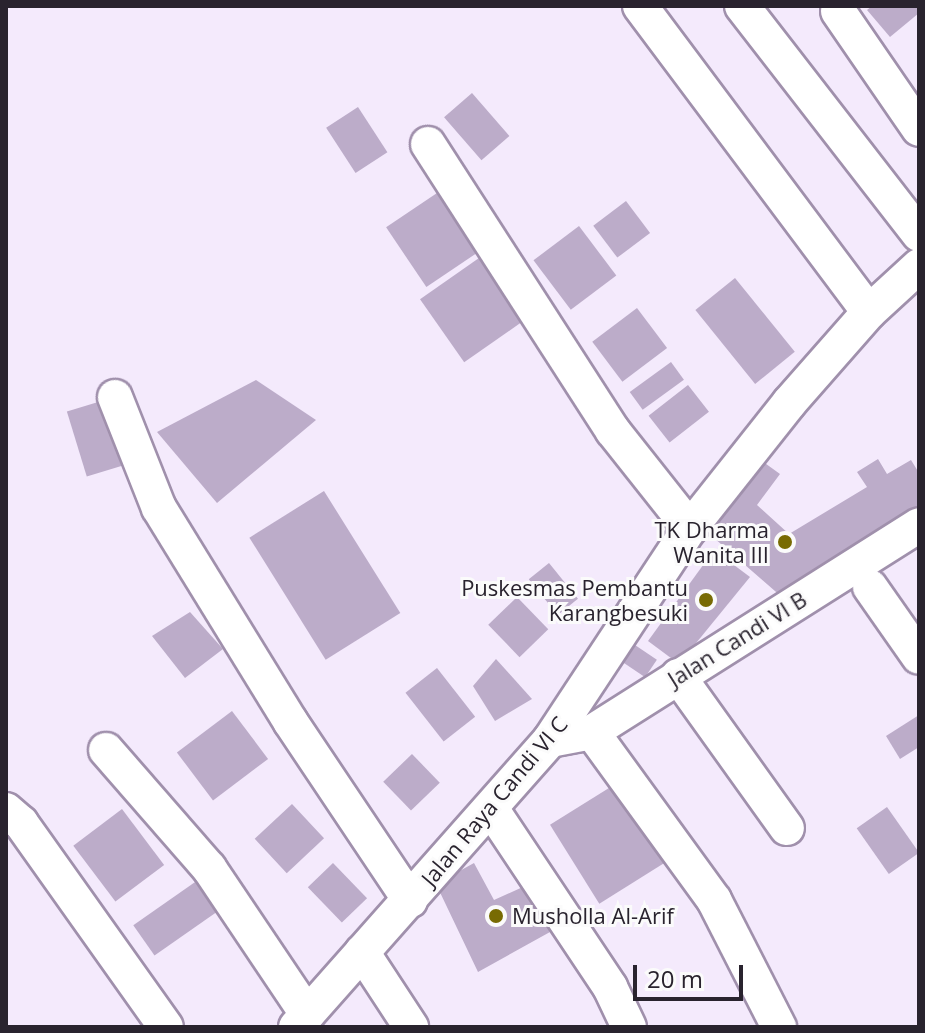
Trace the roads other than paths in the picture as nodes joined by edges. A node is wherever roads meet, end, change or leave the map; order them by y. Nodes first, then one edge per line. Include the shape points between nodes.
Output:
1 (640, 6) edge
2 (742, 6) edge
3 (838, 11) dead end
4 (919, 129) edge
5 (428, 144) dead end
6 (919, 234) edge
7 (919, 266) edge
8 (869, 312) junction
9 (115, 397) dead end
10 (919, 525) edge
11 (690, 528) junction
12 (870, 587) dead end
13 (919, 657) edge
14 (678, 676) junction
15 (592, 732) junction
16 (550, 740) junction
17 (106, 750) dead end
18 (6, 810) edge
19 (492, 810) junction
20 (787, 828) dead end
21 (410, 900) junction
22 (362, 952) junction
23 (302, 1020) edge
24 (166, 1027) edge
25 (411, 1027) edge
26 (629, 1027) edge
27 (779, 1027) edge

1 - 8 street
2 - 6 street
3 - 4 street
5 - 11 street via 613,431
7 - 8 street, Jalan Raya Candi VI C
8 - 11 street, Jalan Raya Candi VI C
9 - 21 street via 159,508 290,721
10 - 14 street, Jalan Candi VI B
11 - 16 street, Jalan Raya Candi VI C
12 - 13 street
14 - 15 street, Jalan Candi VI B
14 - 20 street
15 - 16 street, Jalan Candi VI B
15 - 27 street via 714,900
16 - 19 street, Jalan Raya Candi VI C
17 - 23 street via 209,868
18 - 24 street via 21,823
19 - 21 street, Jalan Raya Candi VI C
19 - 26 street via 610,987
21 - 22 street, Jalan Raya Candi VI C
22 - 23 street, Jalan Raya Candi VI C
22 - 25 street

